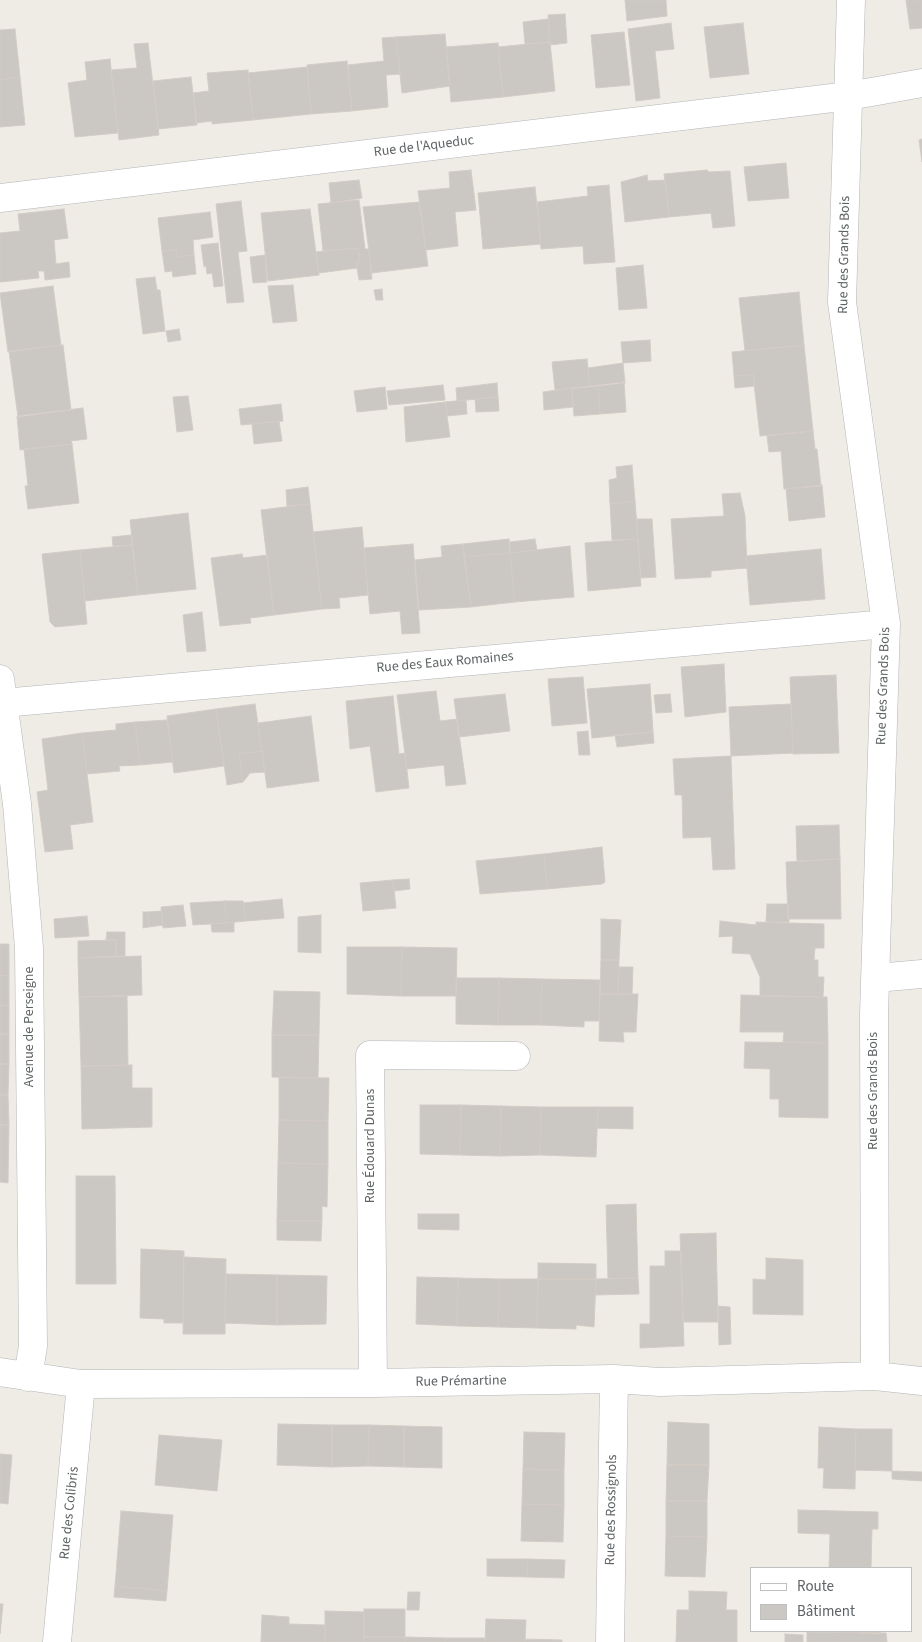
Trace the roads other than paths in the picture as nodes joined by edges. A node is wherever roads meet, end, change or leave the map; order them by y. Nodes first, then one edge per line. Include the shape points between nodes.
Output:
1 (851, 0) edge
2 (922, 82) edge
3 (849, 96) junction
4 (0, 198) edge
5 (886, 624) junction
6 (1, 691) edge
7 (8, 804) edge
8 (922, 974) edge
9 (876, 978) junction
10 (516, 1056) dead end
11 (0, 1372) edge
12 (875, 1376) junction
13 (28, 1377) junction
14 (614, 1379) junction
15 (922, 1381) edge
16 (81, 1384) junction
17 (373, 1384) junction
18 (57, 1642) edge
19 (610, 1642) edge

1 - 3 street, Rue des Grands Bois
2 - 3 street, Rue de l'Aqueduc
3 - 4 street, Rue de l'Aqueduc
3 - 5 street, Rue des Grands Bois via 842,302
5 - 6 street, Rue des Eaux Romaines
5 - 9 street, Rue des Grands Bois
6 - 7 street, Avenue de Perseigne
7 - 13 street, Avenue de Perseigne via 29,948 32,1346
8 - 9 street
9 - 12 street, Rue des Grands Bois
10 - 17 street, Rue Édouard Dunas via 370,1055
11 - 13 street, Rue Prémartine
12 - 14 street, Rue Prémartine via 660,1382
12 - 15 street, Rue Prémartine
13 - 16 street, Rue Prémartine
14 - 17 street, Rue Prémartine
14 - 19 street, Rue des Rossignols
16 - 17 street, Rue Prémartine
16 - 18 street, Rue des Colibris

